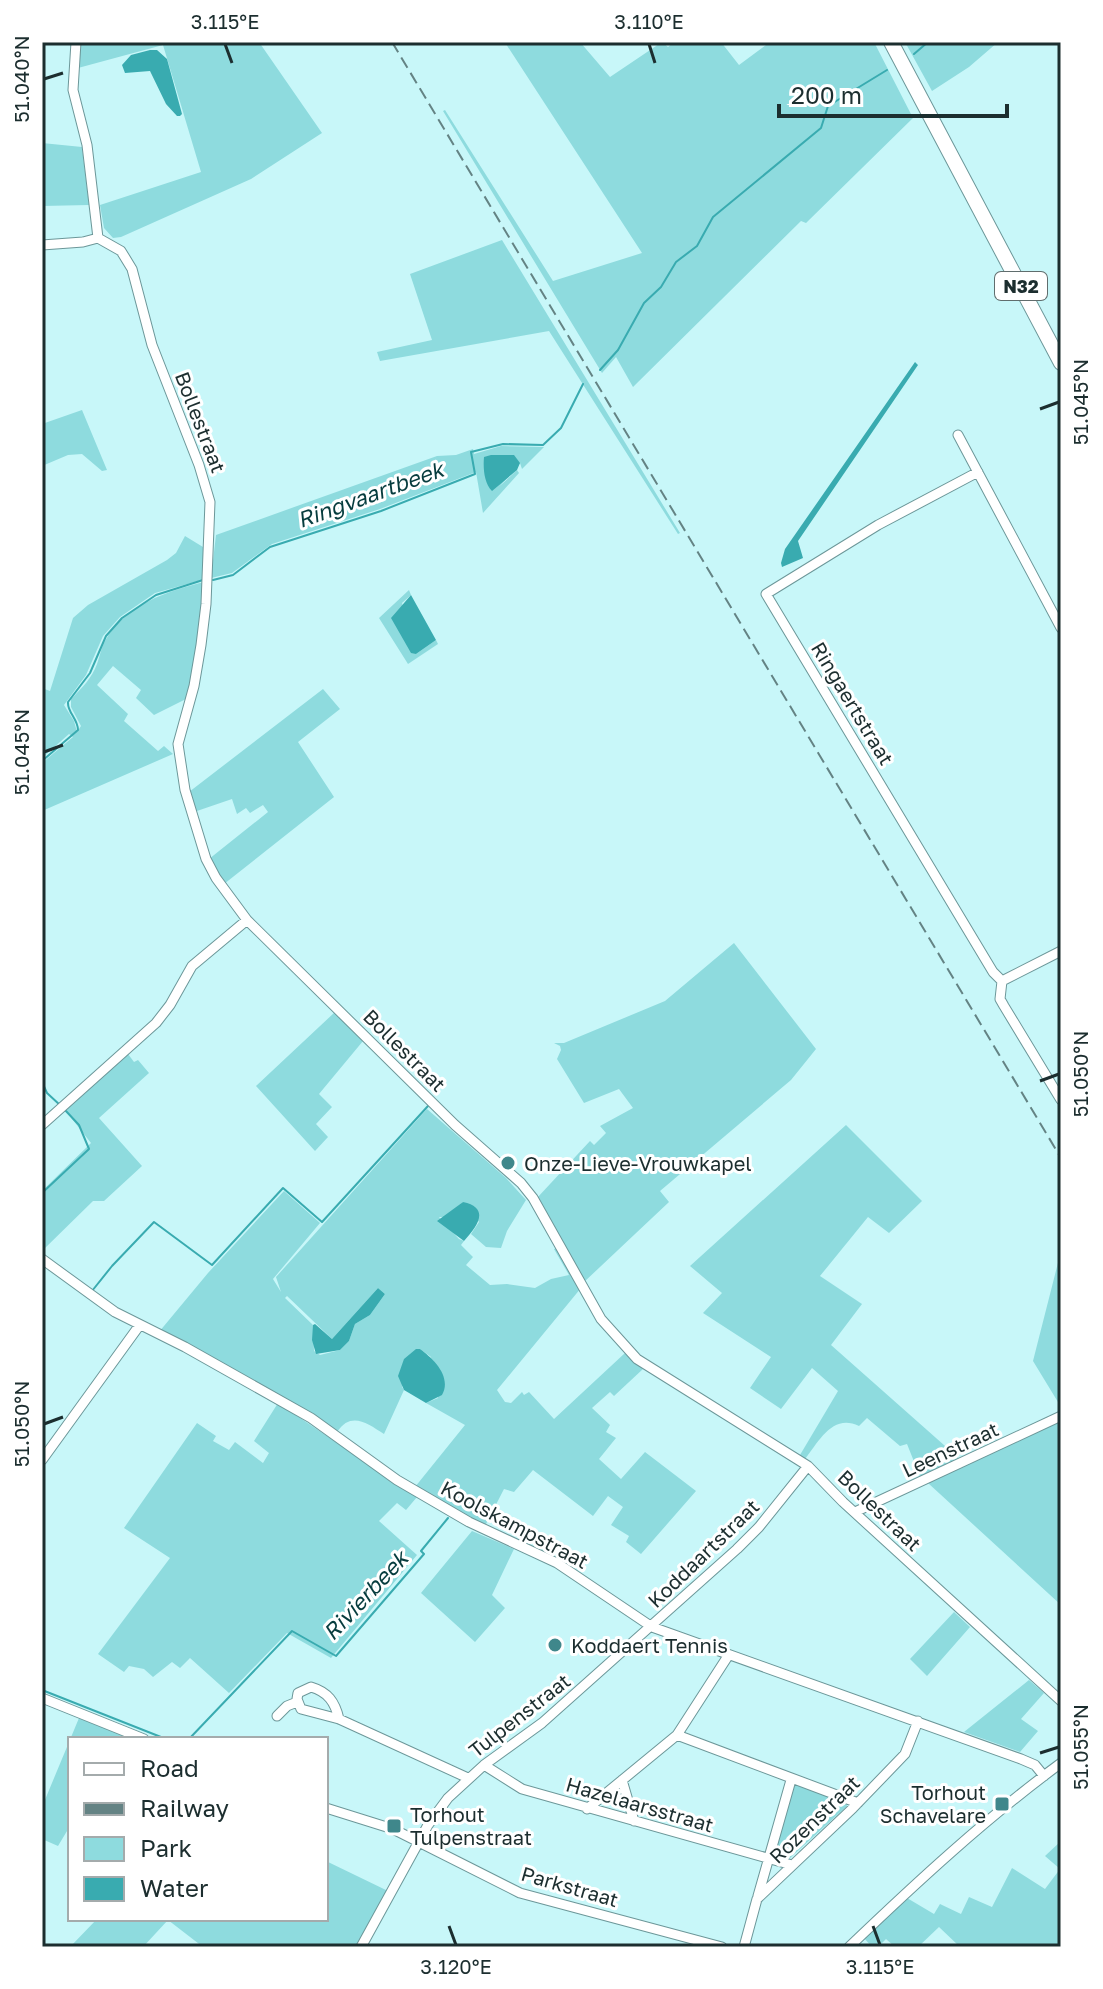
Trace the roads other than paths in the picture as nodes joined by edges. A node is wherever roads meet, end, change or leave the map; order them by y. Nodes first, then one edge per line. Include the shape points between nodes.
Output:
1 (76, 42) edge
2 (891, 42) edge
3 (98, 238) junction
4 (42, 245) edge
5 (1061, 363) edge
6 (958, 435) dead end
7 (978, 472) junction
8 (1061, 628) edge
9 (247, 920) junction
10 (1061, 951) edge
11 (1002, 981) junction
12 (1061, 1100) edge
13 (42, 1125) edge
14 (42, 1259) edge
15 (139, 1326) junction
16 (1061, 1416) edge
17 (42, 1460) edge
18 (808, 1466) junction
19 (855, 1512) junction
20 (652, 1627) junction
21 (728, 1656) junction
22 (42, 1698) edge
23 (1061, 1701) edge
24 (297, 1702) junction
25 (277, 1716) dead end
26 (339, 1719) junction
27 (918, 1721) junction
28 (677, 1735) junction
29 (139, 1737) edge
30 (1061, 1763) edge
31 (484, 1765) junction
32 (1044, 1776) junction
33 (468, 1778) junction
34 (622, 1780) junction
35 (791, 1780) junction
36 (858, 1803) junction
37 (328, 1809) edge
38 (587, 1809) junction
39 (634, 1821) junction
40 (419, 1841) junction
41 (767, 1859) junction
42 (792, 1865) junction
43 (757, 1899) junction
44 (361, 1947) edge
45 (722, 1947) edge
46 (744, 1947) edge
47 (849, 1947) edge

1 - 3 street via 73,90 87,145
2 - 5 main road, N32
3 - 4 street
3 - 9 street, Bollestraat via 121,251 132,269 152,345 208,490 206,604 194,686 178,744 179,762 206,859
6 - 7 street
7 - 8 street
7 - 11 street, Ringaertstraat via 766,594
9 - 13 street via 192,966 156,1023
9 - 18 street, Bollestraat via 521,1183 601,1319 630,1353
10 - 11 street
11 - 12 street via 1000,999
14 - 15 street, Koolskampstraat
15 - 17 street
15 - 20 street, Koolskampstraat via 311,1418 397,1480 469,1522 557,1563
16 - 19 street, Leenstraat
18 - 19 street, Bollestraat
18 - 20 street, Koddaartstraat via 759,1527
19 - 23 street, Bollestraat
20 - 21 street, Koolskampstraat
20 - 31 street, Tulpenstraat via 542,1723
21 - 27 street, Koolskampstraat
21 - 28 street
22 - 29 street
24 - 25 street
24 - 26 street via 301,1709
24 - 26 street via 304,1689 318,1689 336,1705
26 - 33 street
27 - 32 street, Koolskampstraat via 1035,1765
27 - 36 street, Rozenstraat via 905,1754
28 - 34 street
28 - 35 street
30 - 32 street
31 - 33 street, Tulpenstraat
31 - 38 street, Hazelaarsstraat via 522,1789
32 - 47 street via 918,1881
33 - 40 street, Tulpenstraat
34 - 38 street
34 - 39 street
35 - 36 street
35 - 41 street
36 - 42 street, Rozenstraat
37 - 40 street, Parkstraat
38 - 39 street, Hazelaarsstraat
39 - 41 street, Hazelaarsstraat
40 - 44 street, Tulpenstraat
40 - 45 street, Parkstraat via 520,1893
41 - 42 street, Hazelaarsstraat
41 - 43 street
42 - 43 street, Rozenstraat
43 - 46 street

